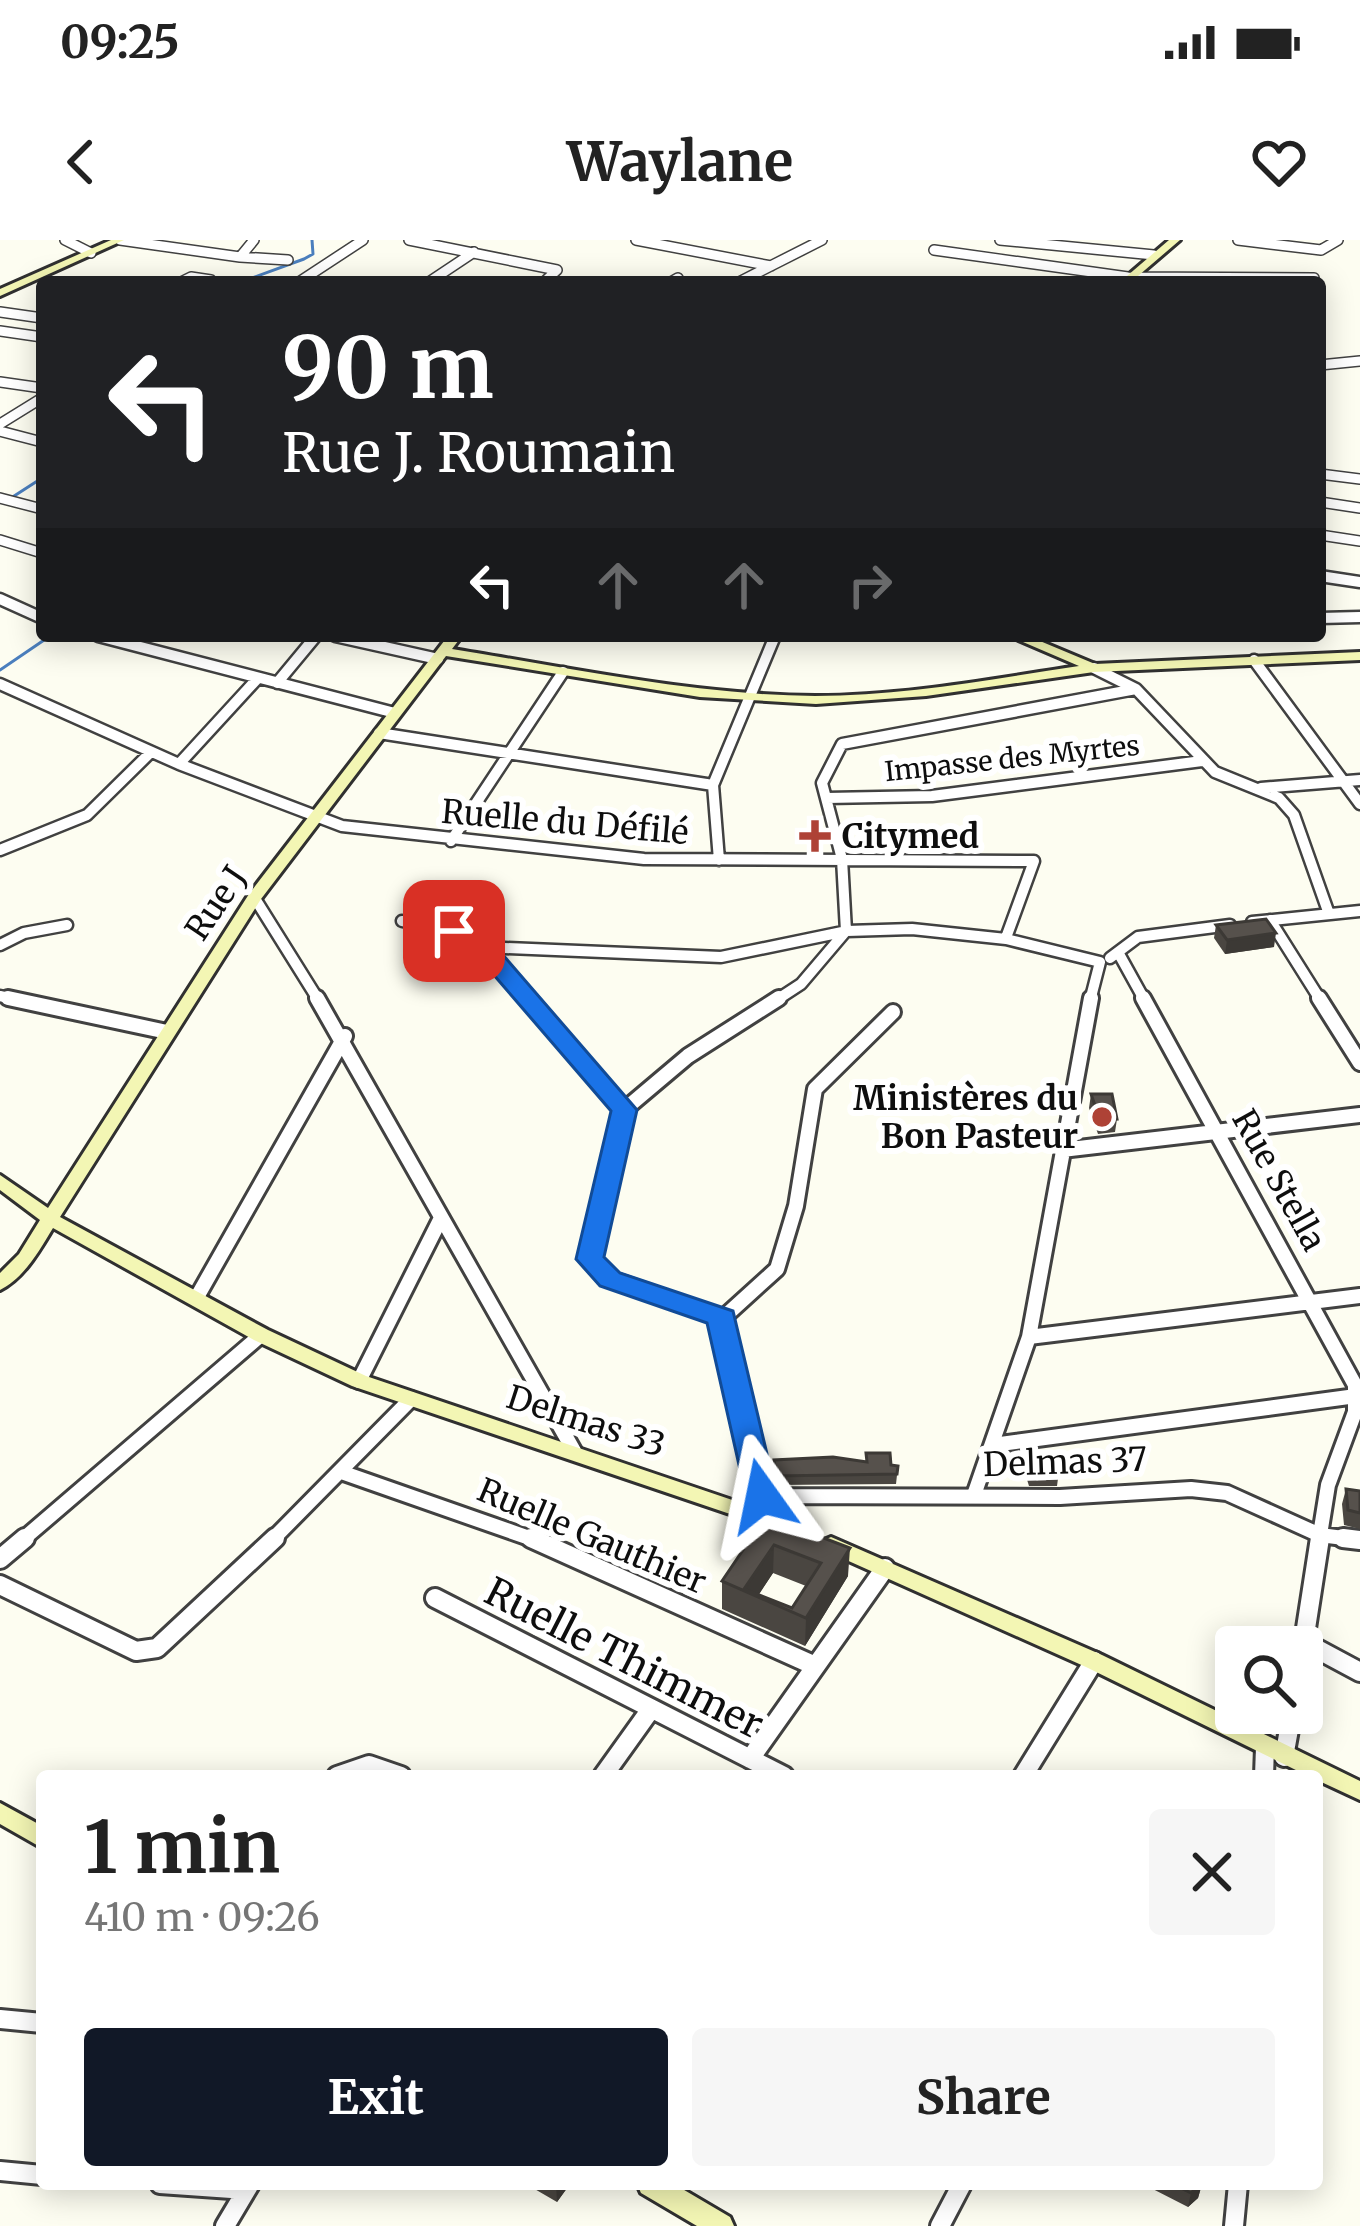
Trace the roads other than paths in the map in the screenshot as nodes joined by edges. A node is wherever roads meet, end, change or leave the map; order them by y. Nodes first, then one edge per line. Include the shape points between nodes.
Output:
1 (65, 240) edge
2 (120, 240) edge
3 (254, 240) edge
4 (364, 240) edge
5 (409, 240) edge
6 (636, 240) edge
7 (822, 240) edge
8 (1000, 240) edge
9 (1175, 240) edge
10 (1238, 240) edge
11 (1338, 240) edge
12 (934, 250) dead end
13 (91, 253) junction
14 (474, 253) junction
15 (1154, 256) junction
16 (240, 257) junction
17 (288, 260) dead end
18 (771, 266) junction
19 (39, 276) edge
20 (308, 276) edge
21 (438, 276) edge
22 (550, 276) edge
23 (751, 276) edge
24 (1106, 276) edge
25 (1130, 276) edge
26 (36, 277) edge
27 (0, 293) edge
28 (0, 312) edge
29 (36, 317) edge
30 (0, 331) edge
31 (36, 337) edge
32 (1360, 362) edge
33 (1326, 365) edge
34 (0, 382) edge
35 (36, 387) edge
36 (36, 402) edge
37 (0, 427) edge
38 (36, 440) edge
39 (1326, 475) edge
40 (1360, 479) edge
41 (0, 498) edge
42 (1326, 503) edge
43 (36, 507) edge
44 (1360, 508) edge
45 (1326, 536) edge
46 (0, 540) edge
47 (1360, 541) edge
48 (36, 551) edge
49 (1326, 577) edge
50 (1360, 582) edge
51 (0, 599) edge
52 (36, 615) edge
53 (1360, 617) edge
54 (1326, 618) edge
55 (121, 642) edge
56 (311, 642) edge
57 (366, 642) edge
58 (450, 642) edge
59 (772, 642) edge
60 (1031, 642) edge
61 (440, 656) junction
62 (1360, 656) edge
63 (1254, 660) junction
64 (1094, 668) junction
65 (563, 672) junction
66 (258, 678) junction
67 (278, 683) junction
68 (0, 684) edge
69 (1136, 689) junction
70 (748, 696) junction
71 (394, 713) junction
72 (379, 733) junction
73 (151, 752) junction
74 (508, 752) junction
75 (1202, 761) junction
76 (179, 764) junction
77 (1360, 780) edge
78 (1343, 781) junction
79 (713, 785) junction
80 (1261, 788) junction
81 (827, 798) junction
82 (1360, 804) edge
83 (315, 817) junction
84 (451, 841) junction
85 (0, 850) edge
86 (719, 860) junction
87 (842, 860) junction
88 (254, 897) junction
89 (1360, 911) edge
90 (1329, 914) junction
91 (1270, 920) junction
92 (402, 921) dead end
93 (67, 925) dead end
94 (846, 931) junction
95 (1006, 935) junction
96 (0, 945) edge
97 (483, 946) junction
98 (1119, 954) junction
99 (1100, 962) junction
100 (0, 996) edge
101 (893, 1012) dead end
102 (167, 1032) junction
103 (345, 1036) junction
104 (1360, 1063) edge
105 (624, 1110) junction
106 (1360, 1115) edge
107 (1217, 1133) junction
108 (1062, 1150) junction
109 (0, 1181) edge
110 (50, 1219) junction
111 (440, 1220) junction
112 (0, 1284) edge
113 (1360, 1296) edge
114 (197, 1297) junction
115 (1312, 1302) junction
116 (723, 1318) junction
117 (261, 1334) junction
118 (1029, 1337) junction
119 (359, 1381) junction
120 (1356, 1396) junction
121 (411, 1399) junction
122 (1355, 1425) edge
123 (993, 1445) junction
124 (574, 1451) junction
125 (344, 1473) junction
126 (974, 1496) junction
127 (753, 1502) junction
128 (1320, 1534) junction
129 (1360, 1540) edge
130 (0, 1559) edge
131 (885, 1568) junction
132 (0, 1585) edge
133 (435, 1598) dead end
134 (1306, 1626) edge
135 (1323, 1656) edge
136 (813, 1665) junction
137 (1089, 1670) junction
138 (1360, 1672) edge
139 (651, 1709) junction
140 (1283, 1734) edge
141 (1275, 1752) junction
142 (750, 1759) junction
143 (346, 1770) edge
144 (389, 1770) edge
145 (608, 1770) edge
146 (772, 1770) edge
147 (1027, 1770) edge
148 (1267, 1770) edge
149 (1314, 1770) edge
150 (1323, 1774) edge
151 (1360, 1791) edge
152 (0, 1812) edge
153 (36, 1834) edge
154 (0, 2019) edge
155 (36, 2022) edge
156 (0, 2171) edge
157 (36, 2174) edge
158 (246, 2190) edge
159 (660, 2190) edge
160 (959, 2190) edge
161 (1237, 2190) edge
162 (224, 2226) edge
163 (722, 2226) edge
164 (940, 2226) edge
165 (1234, 2226) edge

1 - 13 street
2 - 13 street
2 - 16 street
3 - 16 street
4 - 20 street
5 - 14 street
6 - 18 street
7 - 18 street
8 - 15 street
9 - 15 street
10 - 11 street via 1321,250
12 - 24 street
13 - 19 street
14 - 21 street
14 - 22 street via 557,270
15 - 25 street
16 - 17 street
18 - 23 street
26 - 27 street
28 - 29 street
30 - 31 street
32 - 33 street
34 - 35 street
36 - 37 street
37 - 38 street
39 - 40 street
41 - 43 street
42 - 44 street
45 - 47 street
46 - 48 street
49 - 50 street
51 - 52 street
53 - 54 street
55 - 66 street
56 - 67 street
57 - 61 street
58 - 61 street, Rue J
59 - 70 street, Ruelle du Défilé
60 - 64 street
61 - 65 street
61 - 71 street, Rue J
62 - 63 street
63 - 64 street
63 - 78 street
64 - 69 street
64 - 70 street via 926,692
65 - 70 street
65 - 74 street
66 - 67 street
66 - 76 street
67 - 71 street
68 - 73 street, Ruelle du Défilé
69 - 75 street
69 - 81 street via 849,739 827,765
70 - 79 street, Ruelle du Défilé
71 - 72 street, Rue J
72 - 74 street
72 - 83 street, Rue J
73 - 76 street, Ruelle du Défilé
73 - 85 street via 87,815
74 - 79 street
74 - 84 street
75 - 80 street
75 - 81 street, Impasse des Myrtes via 932,796
76 - 83 street, Ruelle du Défilé
77 - 78 street
78 - 80 street
78 - 82 street
79 - 86 street, Ruelle du Défilé
80 - 90 street via 1294,815
81 - 87 street
83 - 84 street, Ruelle du Défilé
83 - 88 street, Rue J
84 - 86 street, Ruelle du Défilé
86 - 87 street
87 - 94 street
87 - 95 street via 1034,861
88 - 102 street, Rue J
88 - 103 street
89 - 90 street
90 - 91 street
91 - 98 street via 1138,937
91 - 104 street
92 - 97 street
93 - 96 street
94 - 95 street
94 - 97 street via 724,957
94 - 105 street via 801,984 688,1056
95 - 99 street
97 - 105 street
98 - 99 street
98 - 107 street, Rue Stella
99 - 108 street
100 - 102 street
101 - 116 street via 815,1089 777,1269
102 - 110 street, Rue J
103 - 111 street
103 - 114 street
105 - 116 street via 590,1259 595,1270
106 - 107 street
107 - 108 street
107 - 115 street, Rue Stella
108 - 118 street
109 - 110 street, Delmas 33
110 - 112 street, Rue J
110 - 114 street, Delmas 33
111 - 119 street
111 - 124 street
113 - 115 street
114 - 117 street, Delmas 33
115 - 118 street
115 - 120 street, Rue Stella
116 - 127 street
117 - 119 street, Delmas 33
117 - 130 street
118 - 123 street
119 - 121 street, Delmas 33
120 - 122 street
120 - 123 street
121 - 124 street, Delmas 33
121 - 125 street
122 - 128 street via 1331,1472
123 - 126 street
124 - 127 street, Delmas 33
125 - 132 street via 146,1652
125 - 136 street, Ruelle Gauthier via 507,1526
126 - 127 street, Delmas 37
126 - 128 street, Delmas 37 via 1211,1491 1248,1499
127 - 131 street, Delmas 33
128 - 129 street, Delmas 37
128 - 134 street
131 - 136 street
131 - 137 street, Delmas 33
133 - 139 street, Ruelle Thimmer
135 - 138 street
136 - 142 street
137 - 141 street, Delmas 33
137 - 147 street
139 - 142 street, Ruelle Thimmer
139 - 145 street
140 - 141 street
141 - 148 street
141 - 149 street, Delmas 33
142 - 146 street, Ruelle Thimmer
143 - 144 street via 376,1763
150 - 151 street, Delmas 33
152 - 153 street
154 - 155 street
156 - 157 street
158 - 162 street
159 - 163 street
160 - 164 street
161 - 165 street

